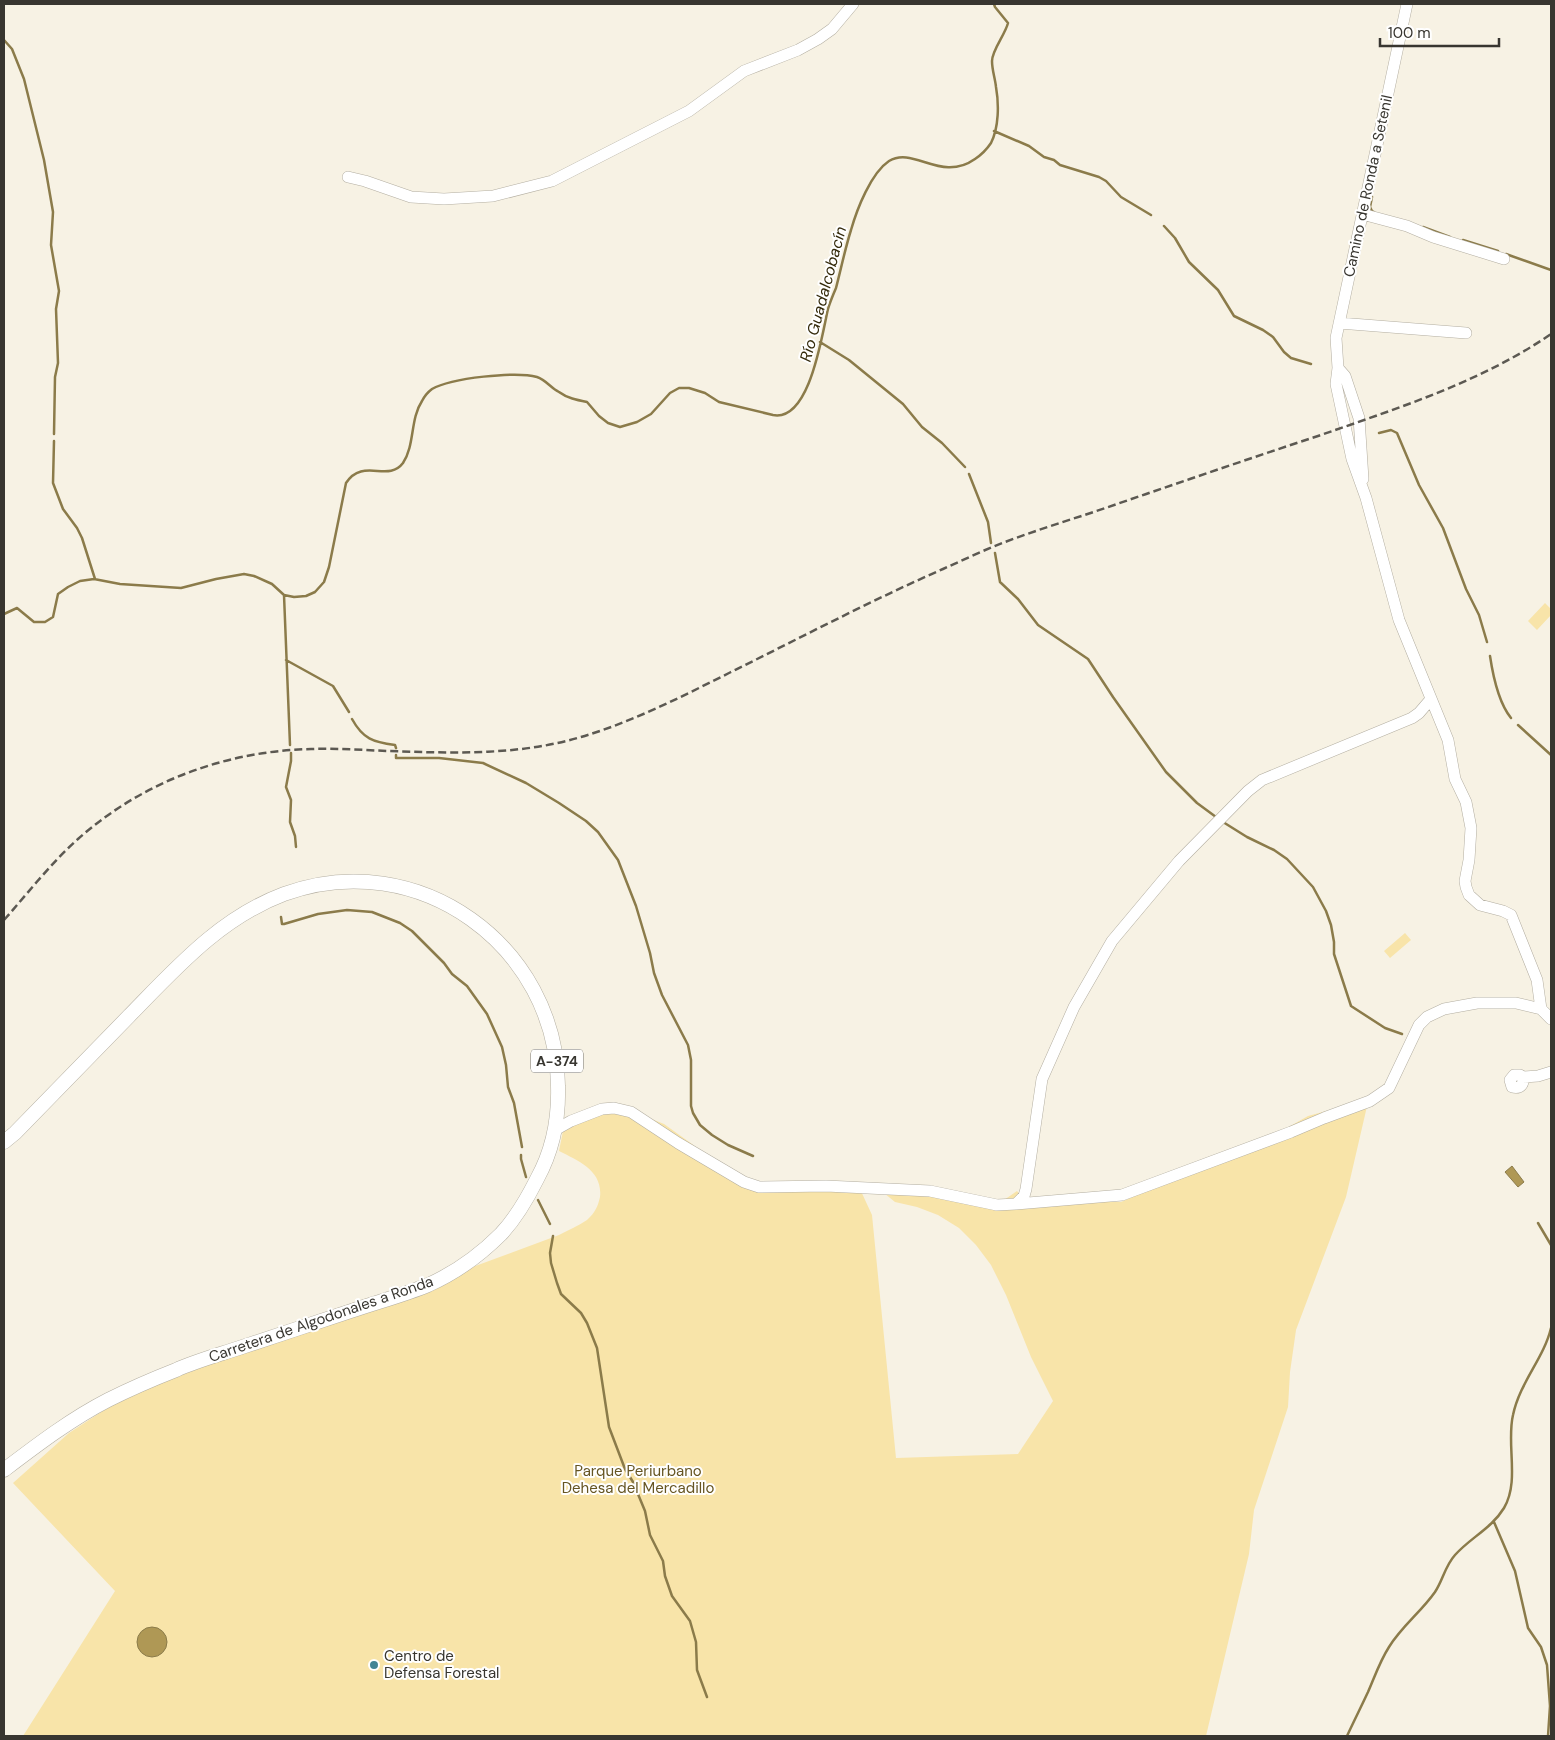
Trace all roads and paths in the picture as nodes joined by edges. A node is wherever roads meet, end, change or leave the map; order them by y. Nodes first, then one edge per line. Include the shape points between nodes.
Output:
1 (853, 4) edge
2 (1407, 4) edge
3 (348, 177) dead end
4 (1362, 214) junction
5 (1504, 259) dead end
6 (1339, 322) junction
7 (1466, 334) dead end
8 (1338, 368) junction
9 (1366, 498) junction
10 (1431, 700) junction
11 (1541, 1009) junction
12 (1551, 1020) edge
13 (1551, 1072) edge
14 (1523, 1077) dead end
15 (556, 1130) junction
16 (4, 1142) edge
17 (1016, 1204) junction
18 (4, 1470) edge

1 - 3 street via 818,39 744,71 689,111 552,181 493,196 444,199 411,197
2 - 4 street, Camino de Ronda a Setenil
4 - 5 street
4 - 6 street, Camino de Ronda a Setenil
6 - 7 street
6 - 8 street, Camino de Ronda a Setenil via 1336,338
8 - 9 street, Camino de Ronda a Setenil via 1336,384 1343,419 1352,459
8 - 9 street, Camino de Ronda a Setenil via 1359,418
9 - 10 street, Camino de Ronda a Setenil via 1399,620
10 - 11 street, Camino de Ronda a Setenil via 1448,740 1455,779 1466,802 1471,828 1466,887 1469,895 1480,905 1510,915 1537,980
10 - 17 street via 1412,718 1262,780 1179,860 1112,941 1074,1007 1042,1078 1026,1189
11 - 12 street
11 - 17 street via 1516,1003 1478,1003 1444,1008 1419,1025 1390,1088 1370,1101 1122,1194
13 - 14 street
15 - 16 main road, Carretera de Algodonales a Ronda / A-374 via 558,1068 551,1033 536,994 523,972 492,936 452,906 410,889 365,880 312,886 266,901 238,916 212,935 159,986
15 - 17 street via 602,1109 614,1108 631,1112 744,1182 759,1187 826,1186 930,1191 997,1205
15 - 18 main road, Carretera de Algodonales a Ronda / A-374 via 546,1164 516,1216 503,1232 458,1268 429,1284 177,1369 106,1400

